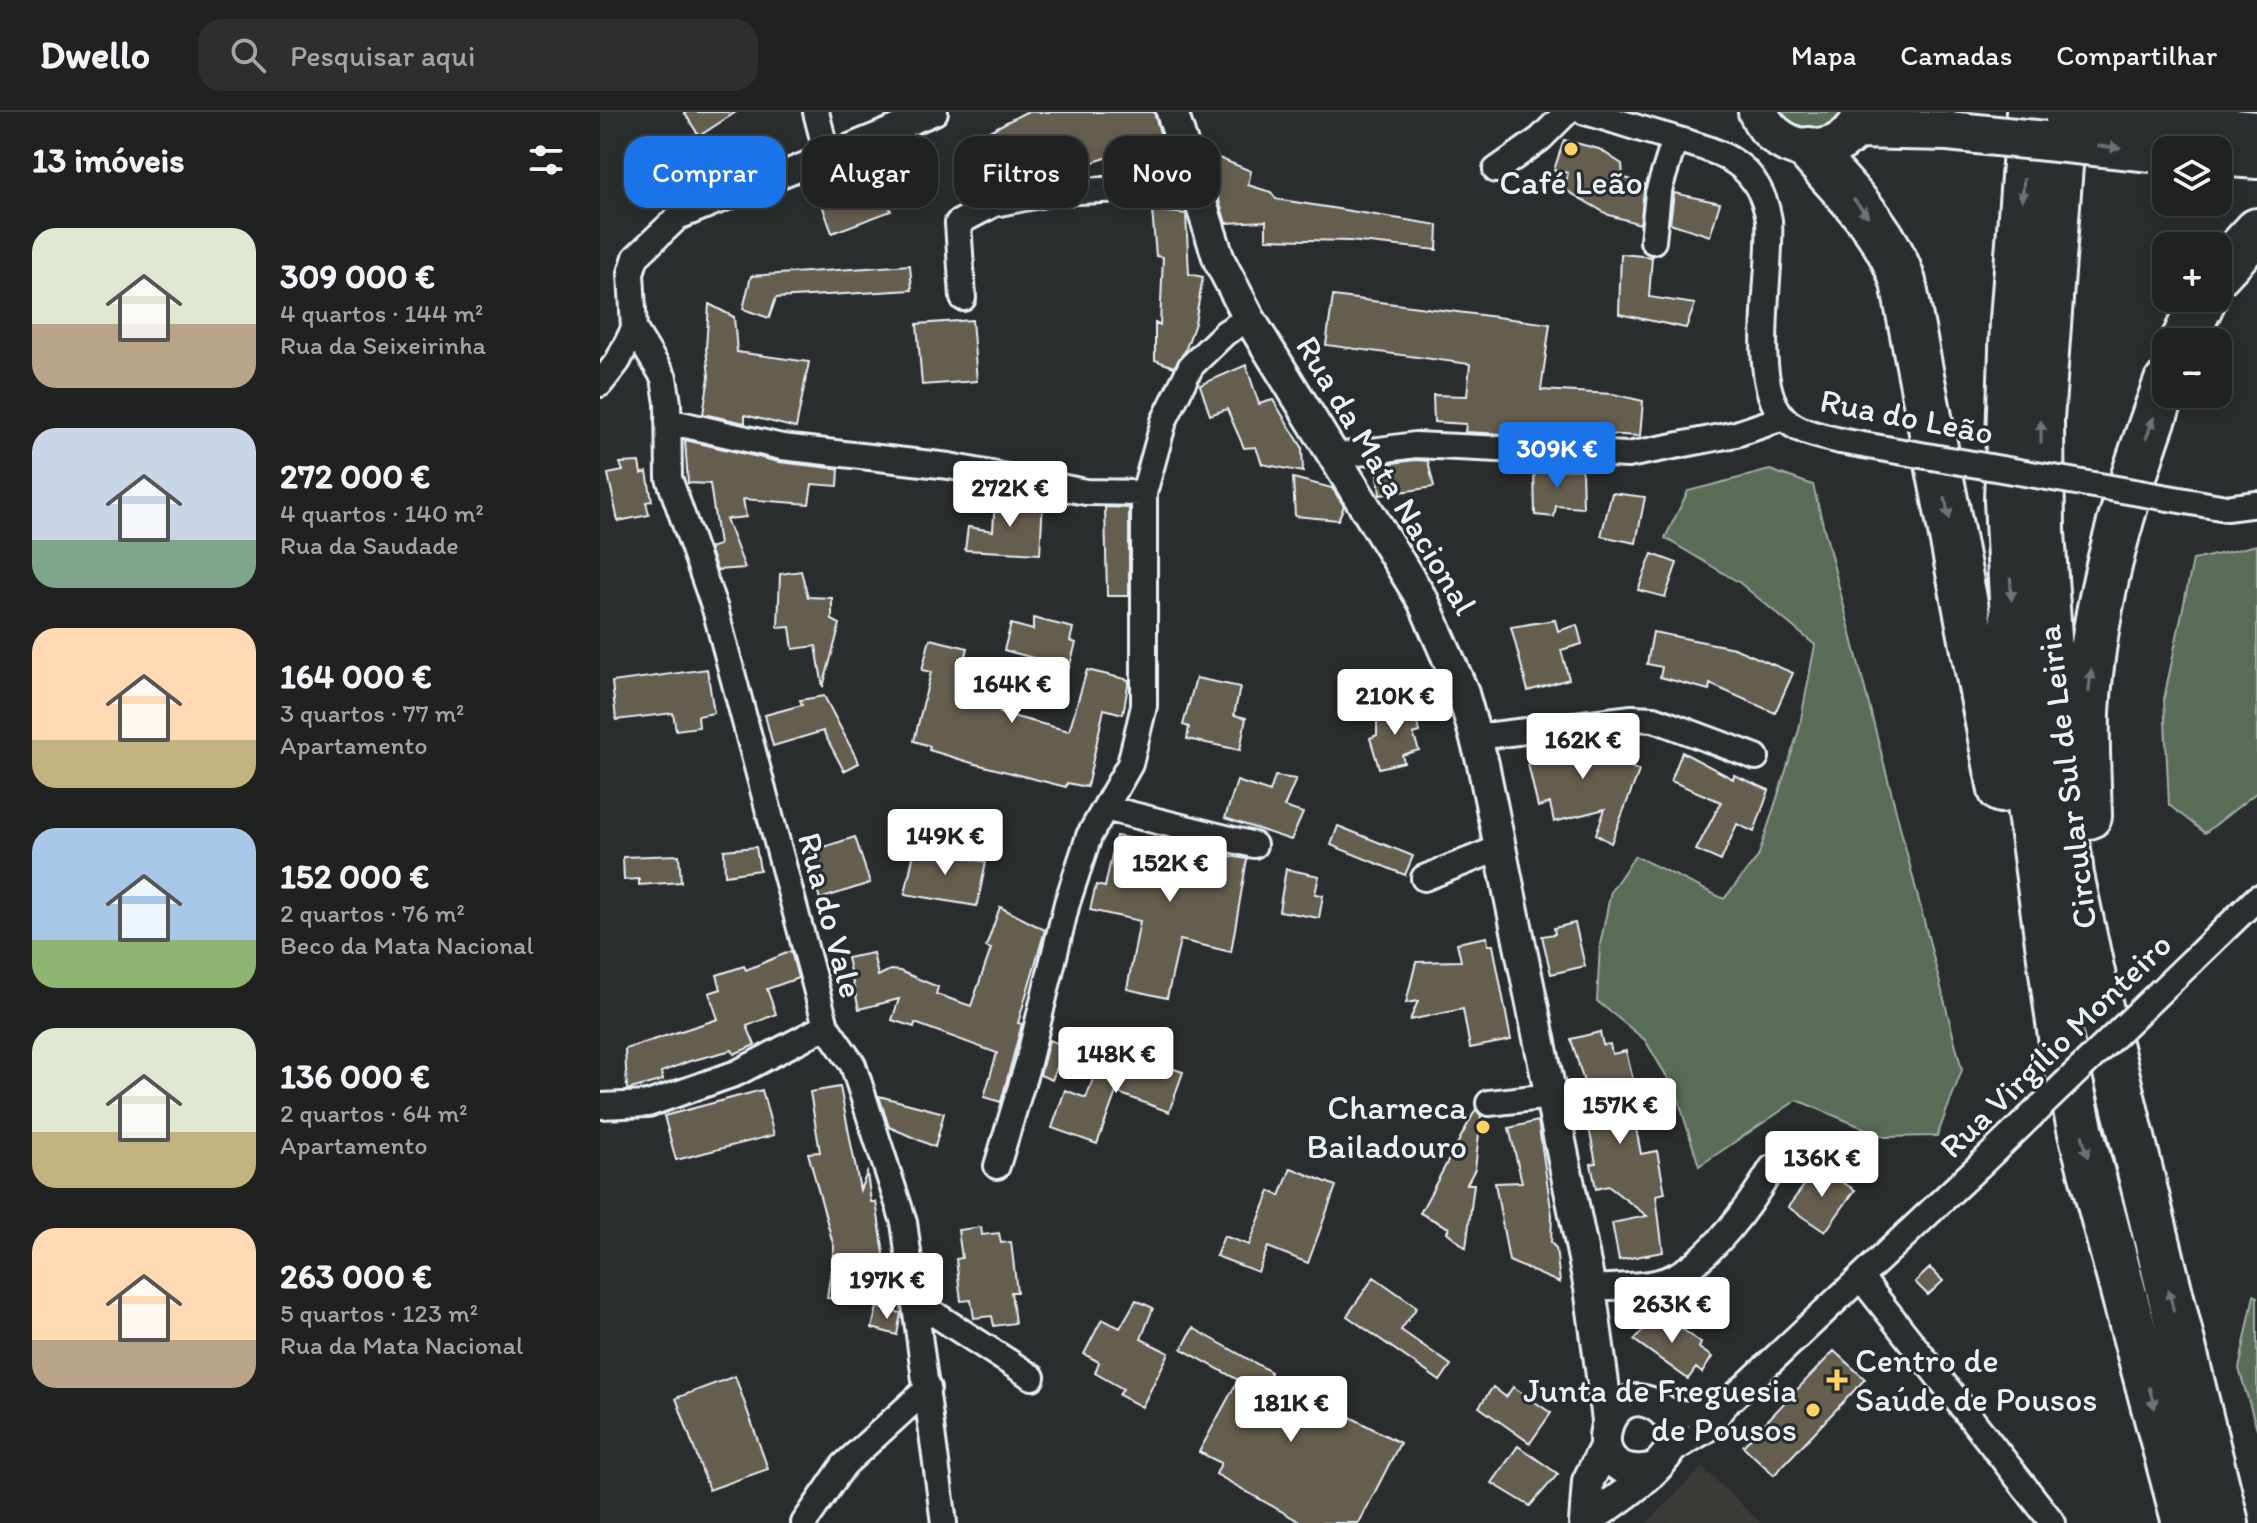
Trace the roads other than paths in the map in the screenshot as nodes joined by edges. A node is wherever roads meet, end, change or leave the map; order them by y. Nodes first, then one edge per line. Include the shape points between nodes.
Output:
1 (816, 112) edge
2 (935, 112) edge
3 (1172, 112) edge
4 (1567, 112) edge
5 (1585, 112) edge
6 (1758, 112) edge
7 (2029, 112) edge
8 (2064, 112) edge
9 (1859, 121) edge
10 (2257, 131) edge
11 (822, 136) edge
12 (875, 136) edge
13 (1181, 136) edge
14 (2212, 136) edge
15 (1675, 139) junction
16 (2152, 140) edge
17 (2152, 142) edge
18 (1809, 150) junction
19 (2232, 157) edge
20 (2257, 159) edge
21 (802, 165) edge
22 (1496, 170) dead end
23 (1104, 190) edge
24 (1202, 208) edge
25 (2257, 231) edge
26 (1653, 241) dead end
27 (2232, 258) edge
28 (963, 298) dead end
29 (1249, 318) junction
30 (634, 329) junction
31 (609, 356) edge
32 (600, 384) edge
33 (2158, 408) edge
34 (1783, 418) junction
35 (668, 421) junction
36 (1336, 456) junction
37 (1144, 493) junction
38 (2257, 504) edge
39 (1476, 737) junction
40 (1756, 757) dead end
41 (1105, 808) junction
42 (1254, 845) dead end
43 (1500, 848) junction
44 (1424, 878) dead end
45 (2257, 898) edge
46 (2073, 985) junction
47 (826, 1026) junction
48 (1551, 1096) junction
49 (1489, 1103) dead end
50 (600, 1106) edge
51 (997, 1166) dead end
52 (1772, 1168) dead end
53 (1861, 1278) junction
54 (1590, 1288) junction
55 (916, 1302) junction
56 (1601, 1357) junction
57 (1032, 1377) dead end
58 (928, 1388) junction
59 (1652, 1405) junction
60 (1725, 1405) junction
61 (1606, 1434) junction
62 (1660, 1461) junction
63 (1585, 1522) edge
64 (804, 1523) edge
65 (944, 1523) edge
66 (2053, 1523) edge
67 (2185, 1523) edge
68 (2226, 1523) edge

1 - 11 street
2 - 12 street
3 - 13 street, Rua da Mata Nacional
4 - 22 street
5 - 15 street, Rua do Leão
6 - 18 main road via 1777,139
7 -> 46 highway, Circular Sul de Leiria via 2013,320 2007,500 2017,693
8 - 16 main road, bridge
46 -> 8 highway, Circular Sul de Leiria via 2071,875 2057,758 2042,532 2041,419
9 -> 17 main road, bridge
9 - 18 main road via 1826,148
10 - 14 main road
15 - 26 street via 1658,193
15 - 34 street, Rua do Leão via 1724,153 1739,164 1767,206 1767,381
18 -> 46 highway via 1867,213 1897,262 2033,956
19 - 20 main road
21 - 30 street via 678,217 650,241 631,273
23 - 28 street via 1054,192 994,204 958,223
24 - 29 street, Rua da Mata Nacional via 1213,246
25 - 27 highway
29 - 36 street, Rua da Mata Nacional
29 - 37 street via 1191,366 1164,421
30 - 31 street
30 - 35 street, Rua do Vale via 664,378
31 - 32 street
46 -> 33 highway via 2093,649 2122,520
34 - 36 street via 1736,434 1628,455 1415,445
34 - 38 street, Rua do Leão, bridge via 1796,428 1840,441 2226,508
35 - 37 street via 782,447 949,466 1086,492
35 - 47 street, Rua do Vale via 669,478 715,609
36 - 39 street, Rua da Mata Nacional via 1436,626
37 - 41 street via 1144,706 1130,764
39 - 40 street via 1654,719
39 - 43 street, Rua da Mata Nacional
41 - 42 street
41 - 51 street via 1089,836 1067,903
43 - 44 street
43 - 48 street, Rua da Mata Nacional
45 - 53 street, Rua Virgílio Monteiro, bridge
46 -> 67 highway, Circular Sul de Leiria via 2081,1133
68 -> 46 highway, Circular Sul de Leiria
47 - 50 street via 737,1073 648,1104
47 - 55 street, Rua do Vale via 853,1065 904,1222
48 - 49 street
48 - 54 street, Rua da Mata Nacional
52 - 54 street via 1748,1207 1669,1280
53 - 60 street, Rua Virgílio Monteiro
53 - 66 street
54 - 56 street, Rua da Mata Nacional
55 - 57 street
55 - 58 street, Rua do Vale
56 - 59 street
56 - 61 street, Rua da Mata Nacional
58 - 64 street via 844,1465
58 - 65 street, Rua do Vale
59 - 60 street via 1686,1414
59 - 61 street via 1619,1406
59 - 62 street via 1672,1425
60 - 62 street, Rua Virgílio Monteiro via 1706,1430
61 - 62 street via 1610,1457 1628,1470
61 - 63 street via 1588,1481
62 - 63 street

